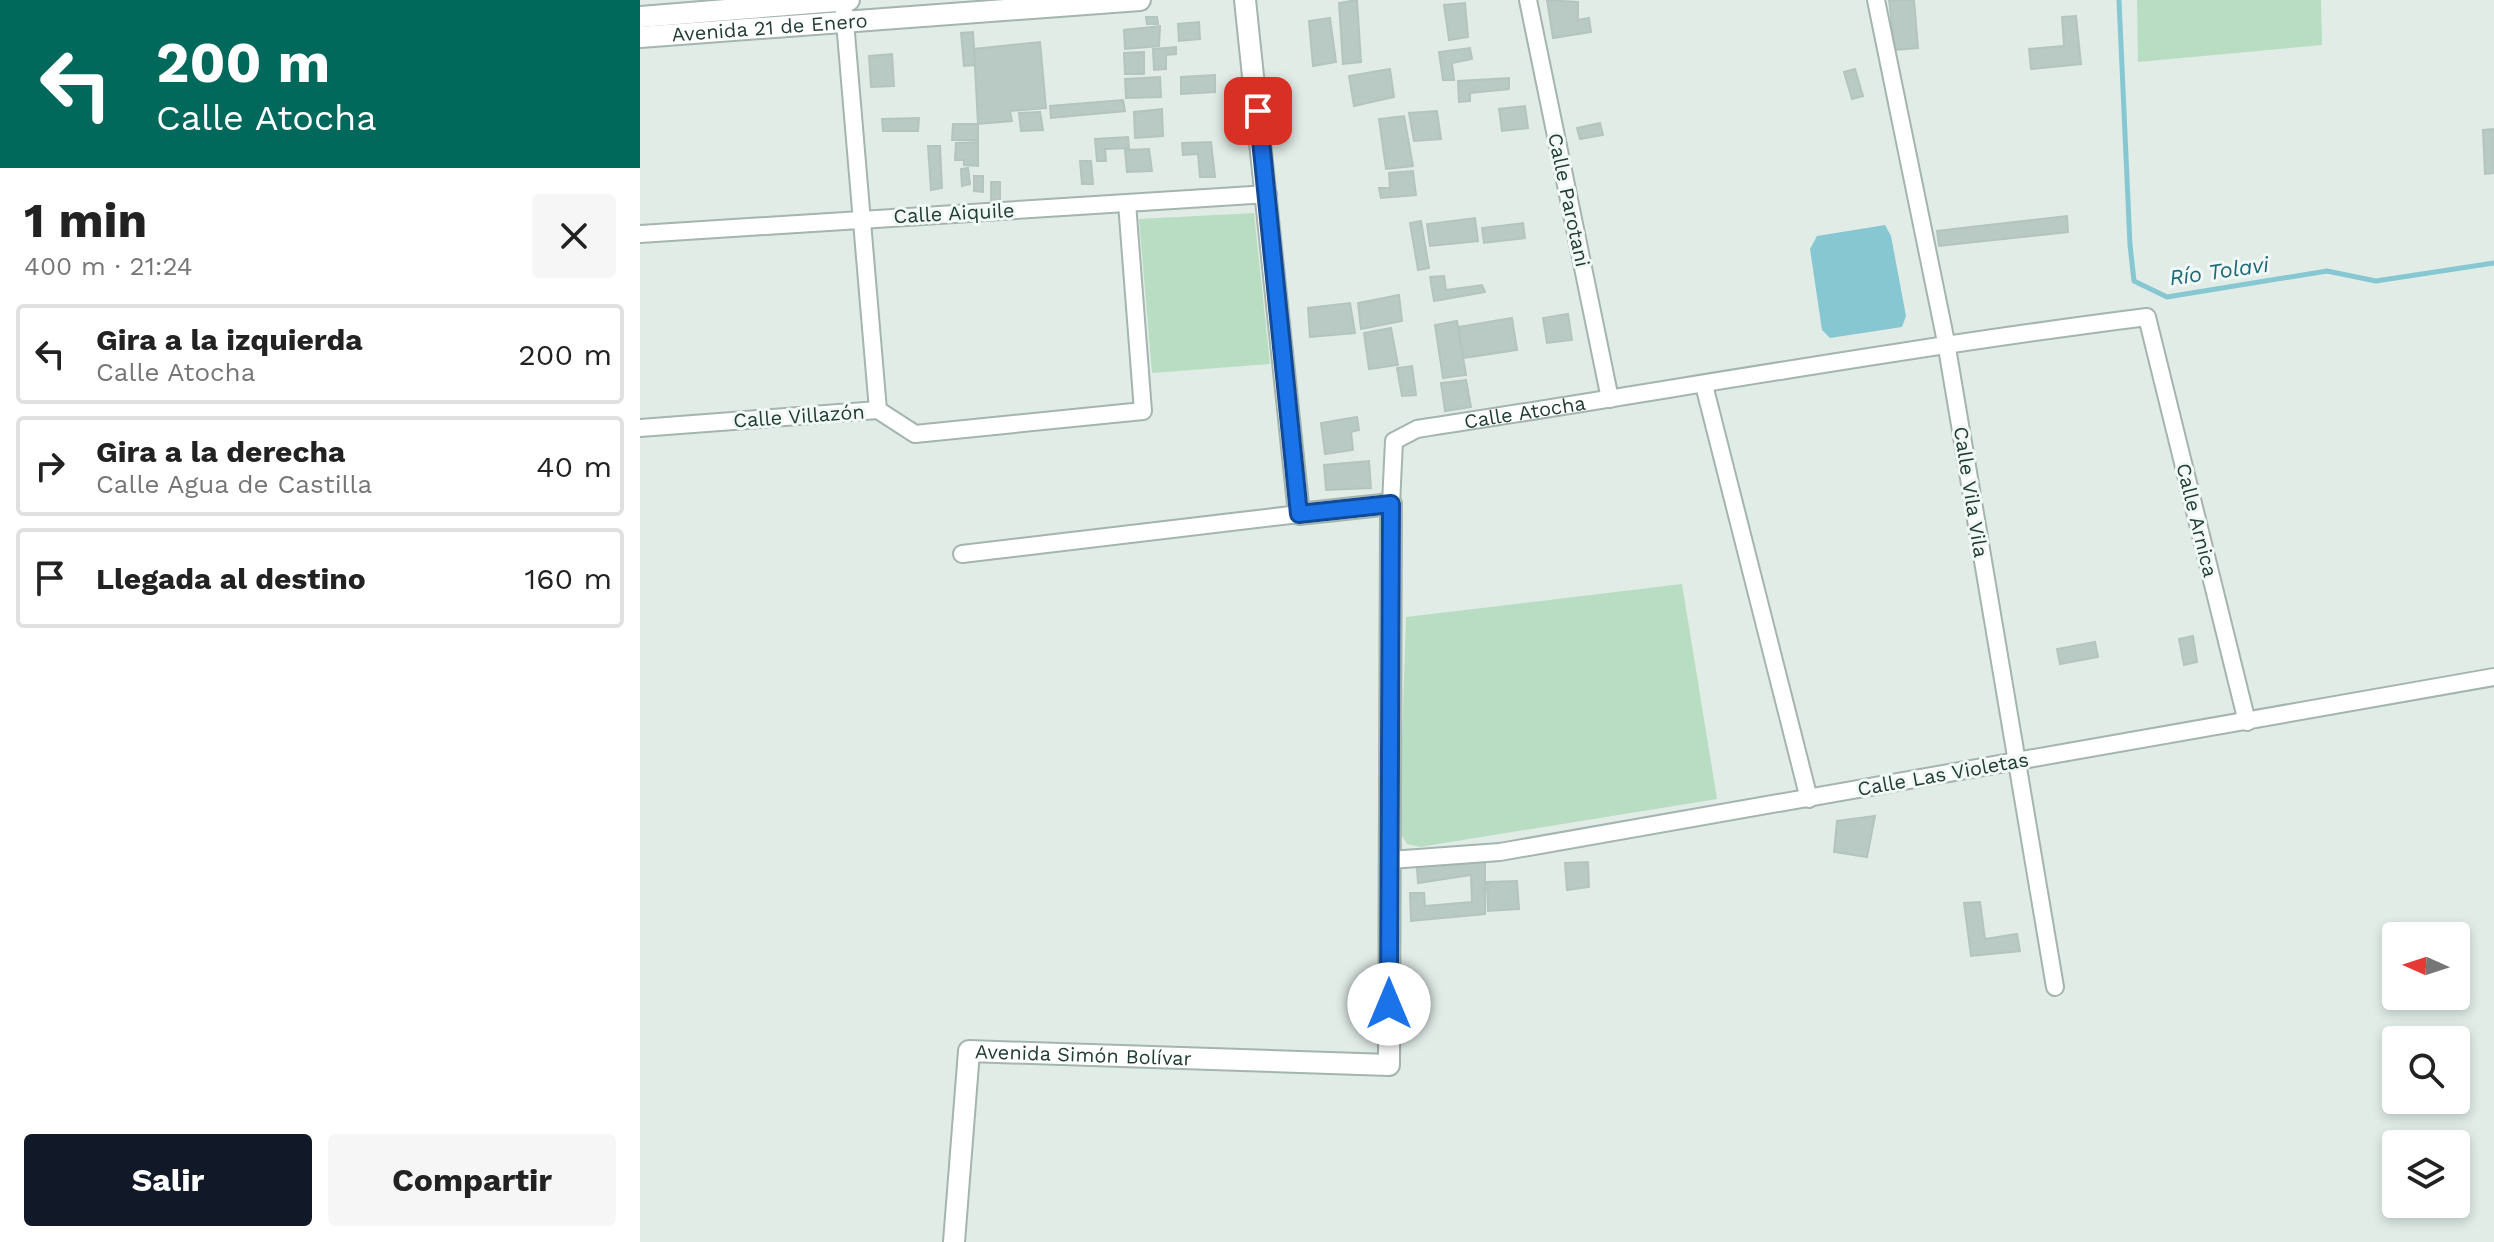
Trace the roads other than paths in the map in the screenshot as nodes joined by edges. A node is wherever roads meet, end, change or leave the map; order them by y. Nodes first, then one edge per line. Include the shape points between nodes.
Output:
1 (845, 0) edge
2 (1140, 0) edge
3 (1245, 0) edge
4 (1528, 0) edge
5 (1876, 0) edge
6 (1097, 2) edge
7 (640, 17) edge
8 (846, 21) junction
9 (640, 37) edge
10 (1268, 194) junction
11 (1127, 203) junction
12 (862, 218) junction
13 (640, 234) edge
14 (2147, 317) joint
15 (1946, 342) junction
16 (1704, 385) junction
17 (1610, 399) junction
18 (878, 410) junction
19 (640, 428) edge
20 (1391, 504) junction
21 (1299, 514) junction
22 (962, 554) dead end
23 (2494, 677) edge
24 (2247, 722) junction
25 (2016, 760) junction
26 (1809, 799) junction
27 (1390, 860) junction
28 (2055, 987) dead end
29 (954, 1242) edge

1 - 7 street, Avenida 21 de Enero
1 - 8 street
2 - 6 street, Avenida 21 de Enero
3 - 10 street
4 - 17 street, Calle Parotani
5 - 15 street, Calle Vila Vila
6 - 8 street, Avenida 21 de Enero
8 - 9 street, Avenida 21 de Enero
8 - 12 street
10 - 11 street, Calle Aiquile
10 - 21 street
11 - 12 street, Calle Aiquile
11 - 18 street, Calle Villazón via 1143,411 915,434
12 - 13 street, Calle Aiquile
12 - 18 street
14 - 15 street, Calle Atocha
14 - 24 street, Calle Arnica
15 - 16 street, Calle Atocha
15 - 25 street, Calle Vila Vila
16 - 17 street, Calle Atocha
16 - 26 street
17 - 20 street, Calle Atocha via 1417,429 1394,441
18 - 19 street, Calle Villazón
20 - 21 street
20 - 27 street
21 - 22 street
23 - 24 street, Calle Las Violetas
24 - 25 street, Calle Las Violetas
25 - 26 street, Calle Las Violetas
25 - 28 street, Calle Vila Vila
26 - 27 street, Calle Las Violetas via 1500,852
27 - 29 street, Avenida Simón Bolívar via 1389,1065 969,1051

